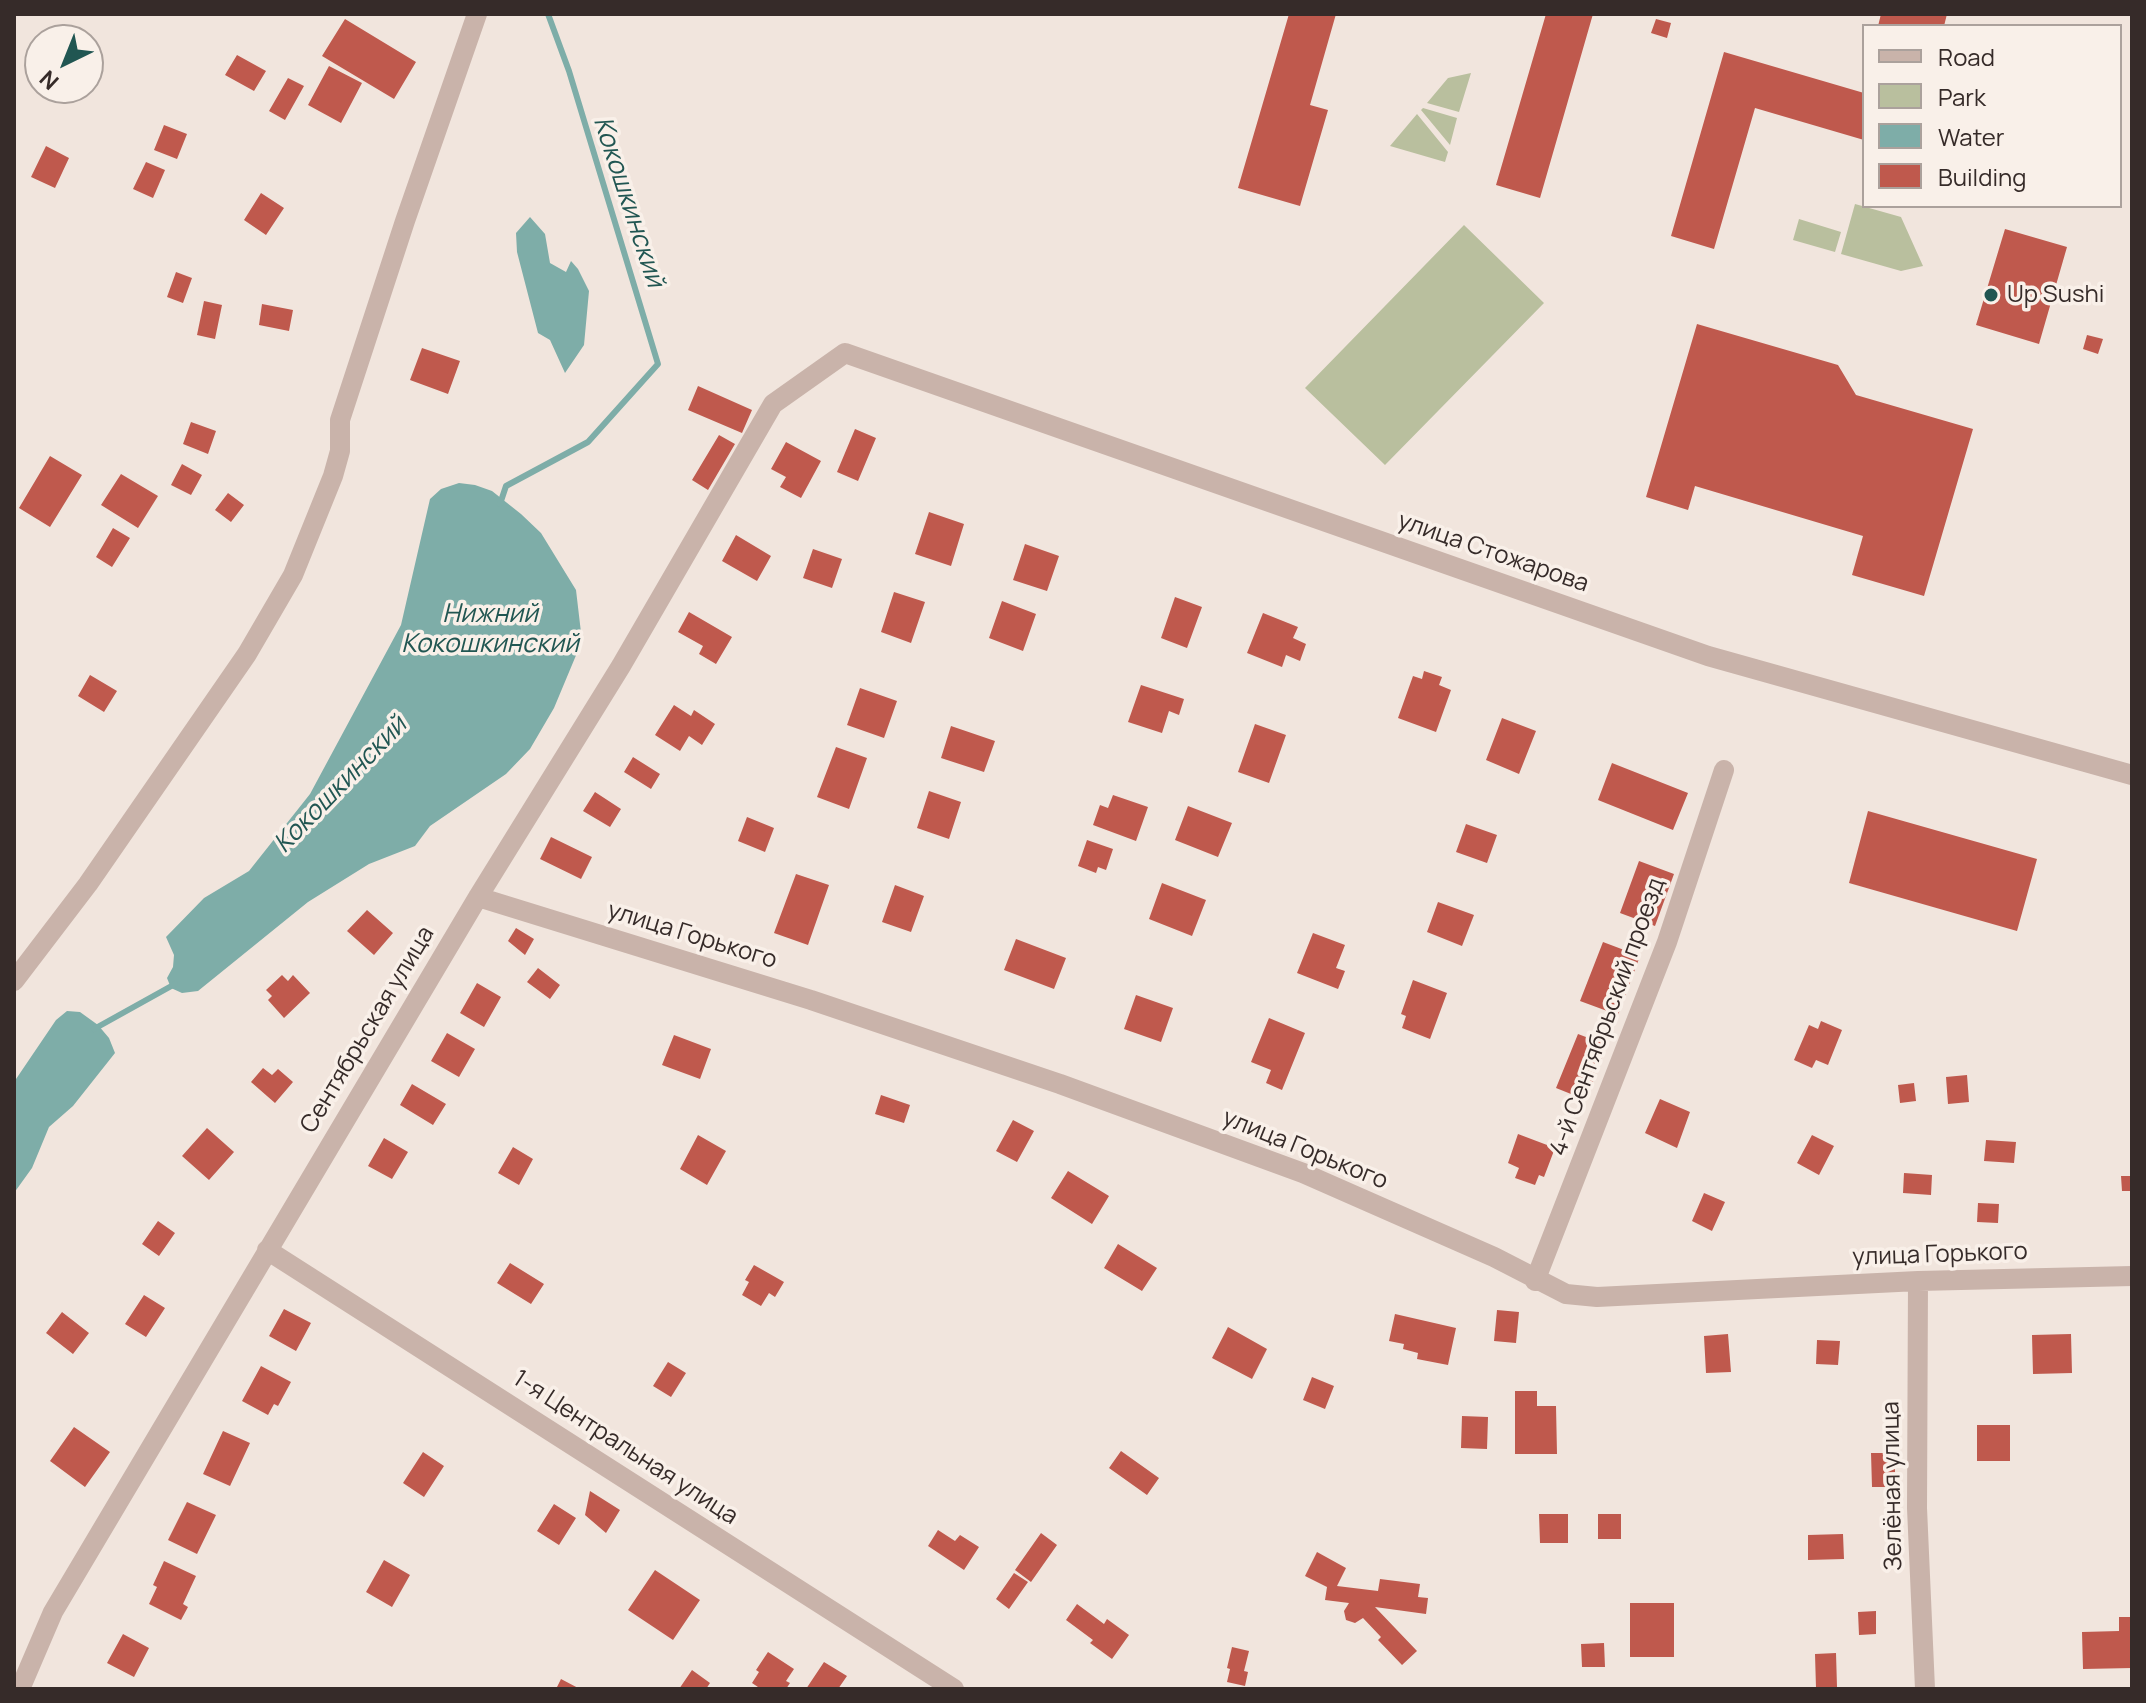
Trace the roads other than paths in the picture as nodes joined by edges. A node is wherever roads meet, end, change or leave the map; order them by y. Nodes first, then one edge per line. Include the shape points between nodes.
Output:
1 (477, 14) edge
2 (845, 353) joint
3 (1724, 770) dead end
4 (2132, 775) edge
5 (478, 897) junction
6 (14, 981) edge
7 (267, 1250) junction
8 (2132, 1276) edge
9 (1535, 1281) junction
10 (1918, 1281) junction
11 (20, 1689) edge
12 (954, 1689) edge
13 (1925, 1689) edge

1 - 6 street via 340,420 333,476 293,575 247,654
2 - 4 street, улица Стожарова via 1708,656
2 - 5 street, Сентябрьская улица via 773,404 621,666
3 - 9 street, 4-й Сентябрьский проезд via 1667,942
5 - 7 street, Сентябрьская улица
5 - 9 street, улица Горького via 1060,1084 1303,1173 1494,1257
7 - 11 street, Сентябрьская улица via 53,1612
7 - 12 street, 1-я Центральная улица
8 - 10 street, улица Горького
9 - 10 street, улица Горького via 1579,1297
10 - 13 street, Зелёная улица via 1917,1508

